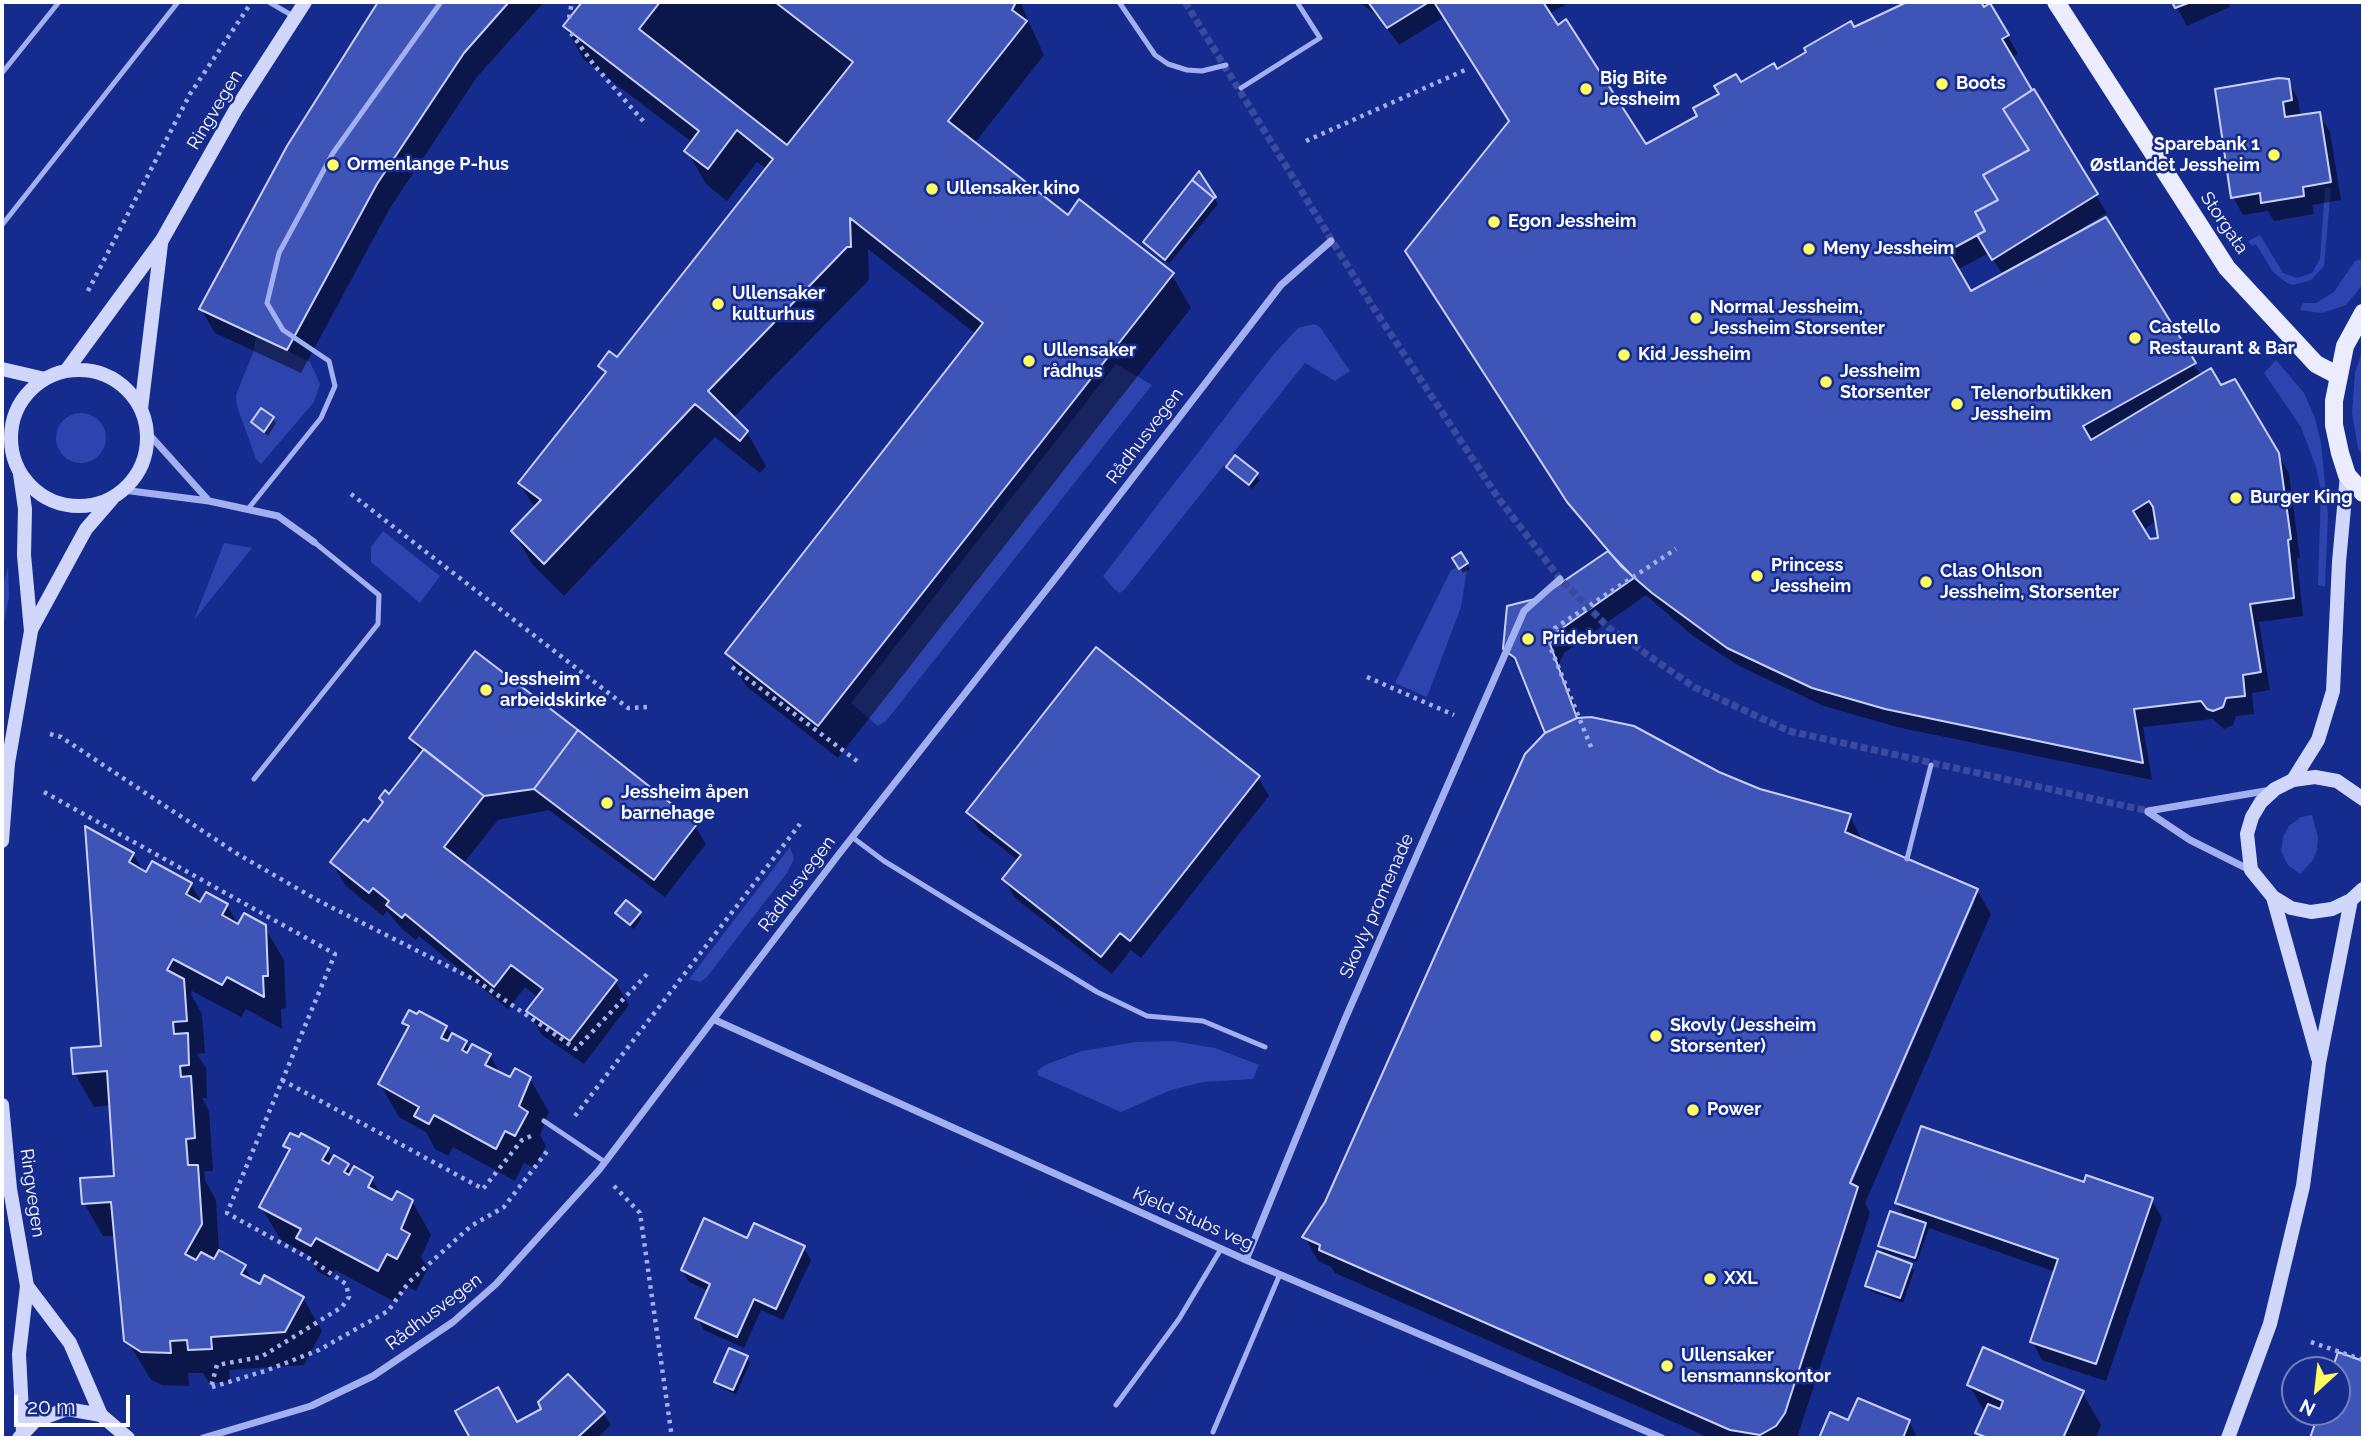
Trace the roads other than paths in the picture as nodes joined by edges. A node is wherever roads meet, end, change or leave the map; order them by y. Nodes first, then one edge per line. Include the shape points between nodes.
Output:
1 (59, 2) edge
2 (178, 2) edge
3 (269, 2) edge
4 (305, 2) edge
5 (441, 2) edge
6 (1119, 2) edge
7 (1297, 2) edge
8 (2056, 2) edge
9 (294, 17) junction
10 (1226, 65) dead end
11 (2, 73) edge
12 (1241, 88) dead end
13 (2, 225) edge
14 (162, 240) junction
15 (1331, 242) dead end
16 (2363, 313) edge
17 (2, 369) edge
18 (66, 371) junction
19 (2337, 375) junction
20 (45, 379) junction
21 (141, 409) junction
22 (147, 432) junction
23 (7, 445) edge
24 (19, 471) junction
25 (2347, 475) junction
26 (2363, 493) edge
27 (118, 494) junction
28 (209, 501) junction
29 (248, 509) junction
30 (314, 542) joint
31 (1560, 579) dead end
32 (31, 631) junction
33 (1931, 765) dead end
34 (254, 779) dead end
35 (2293, 780) junction
36 (2275, 789) junction
37 (2363, 799) edge
38 (852, 837) junction
39 (2, 841) edge
40 (1907, 859) dead end
41 (2251, 870) junction
42 (2363, 889) edge
43 (2273, 898) junction
44 (2351, 900) junction
45 (715, 1020) junction
46 (1265, 1047) dead end
47 (2319, 1062) junction
48 (2, 1105) edge
49 (544, 1121) dead end
50 (605, 1162) junction
51 (1221, 1249) junction
52 (1246, 1260) junction
53 (1280, 1274) junction
54 (27, 1286) junction
55 (1116, 1405) dead end
56 (101, 1415) junction
57 (1213, 1432) dead end
58 (21, 1436) edge
59 (128, 1438) edge
60 (203, 1438) edge
61 (1662, 1438) edge
62 (2228, 1438) edge

1 - 11 lane
2 - 13 lane
3 - 9 lane
4 - 9 main road, Ringvegen
5 - 29 lane via 333,153 279,253 267,303 283,330 329,361 335,386 321,418
6 - 10 lane via 1155,55 1168,64 1202,71
7 - 12 lane via 1320,38
8 - 19 main road, Storgata via 2227,268 2316,364
9 - 14 main road, Ringvegen
14 - 18 main road, Ringvegen
14 - 21 main road, Ringvegen
15 - 38 street, Rådhusvegen via 1281,285
16 - 19 main road via 2352,329
17 - 20 main road
18 - 20 main road, Ringvegen
18 - 21 main road, Ringvegen via 86,370 112,379
19 - 25 main road via 2334,425
20 - 23 main road, Ringvegen via 19,406
21 - 22 main road, Ringvegen
22 - 27 main road, Ringvegen via 141,466
22 - 28 street
23 - 24 main road, Ringvegen
24 - 27 main road, Ringvegen via 33,489 61,503 84,506
24 - 32 main road, Ringvegen
25 - 26 main road
25 - 35 main road via 2333,691 2318,740
27 - 28 street
27 - 32 main road, Ringvegen via 86,529
28 - 29 street
29 - 30 street via 278,516
30 - 34 lane via 379,595 378,624
31 - 52 street, Skovly promenade via 1524,611 1345,1019
32 - 39 main road, Ringvegen via 8,762
33 - 40 lane
35 - 36 main road
35 - 37 main road via 2337,781
36 - 41 main road via 2252,817 2247,834
36 - 41 street via 2148,811 2190,840
38 - 45 street, Rådhusvegen
38 - 46 lane via 884,862 1097,992 1147,1016 1203,1021
41 - 43 main road
42 - 44 main road
43 - 44 main road via 2311,912
43 - 47 main road
44 - 47 main road
45 - 50 street, Rådhusvegen
45 - 51 street, Kjeld Stubs veg
47 - 62 main road via 2303,1186 2270,1324
48 - 54 main road, Ringvegen via 10,1189
49 - 50 lane
50 - 60 street, Rådhusvegen via 496,1284 417,1348 311,1406
51 - 52 street, Kjeld Stubs veg
51 - 55 lane via 1179,1319
52 - 53 street, Kjeld Stubs veg
53 - 57 lane
53 - 61 street, Kjeld Stubs veg
54 - 56 main road, Ringvegen via 70,1343
54 - 58 main road, Ringvegen via 19,1354
56 - 58 main road, Ringvegen via 67,1409 50,1413
56 - 59 main road, Ringvegen

